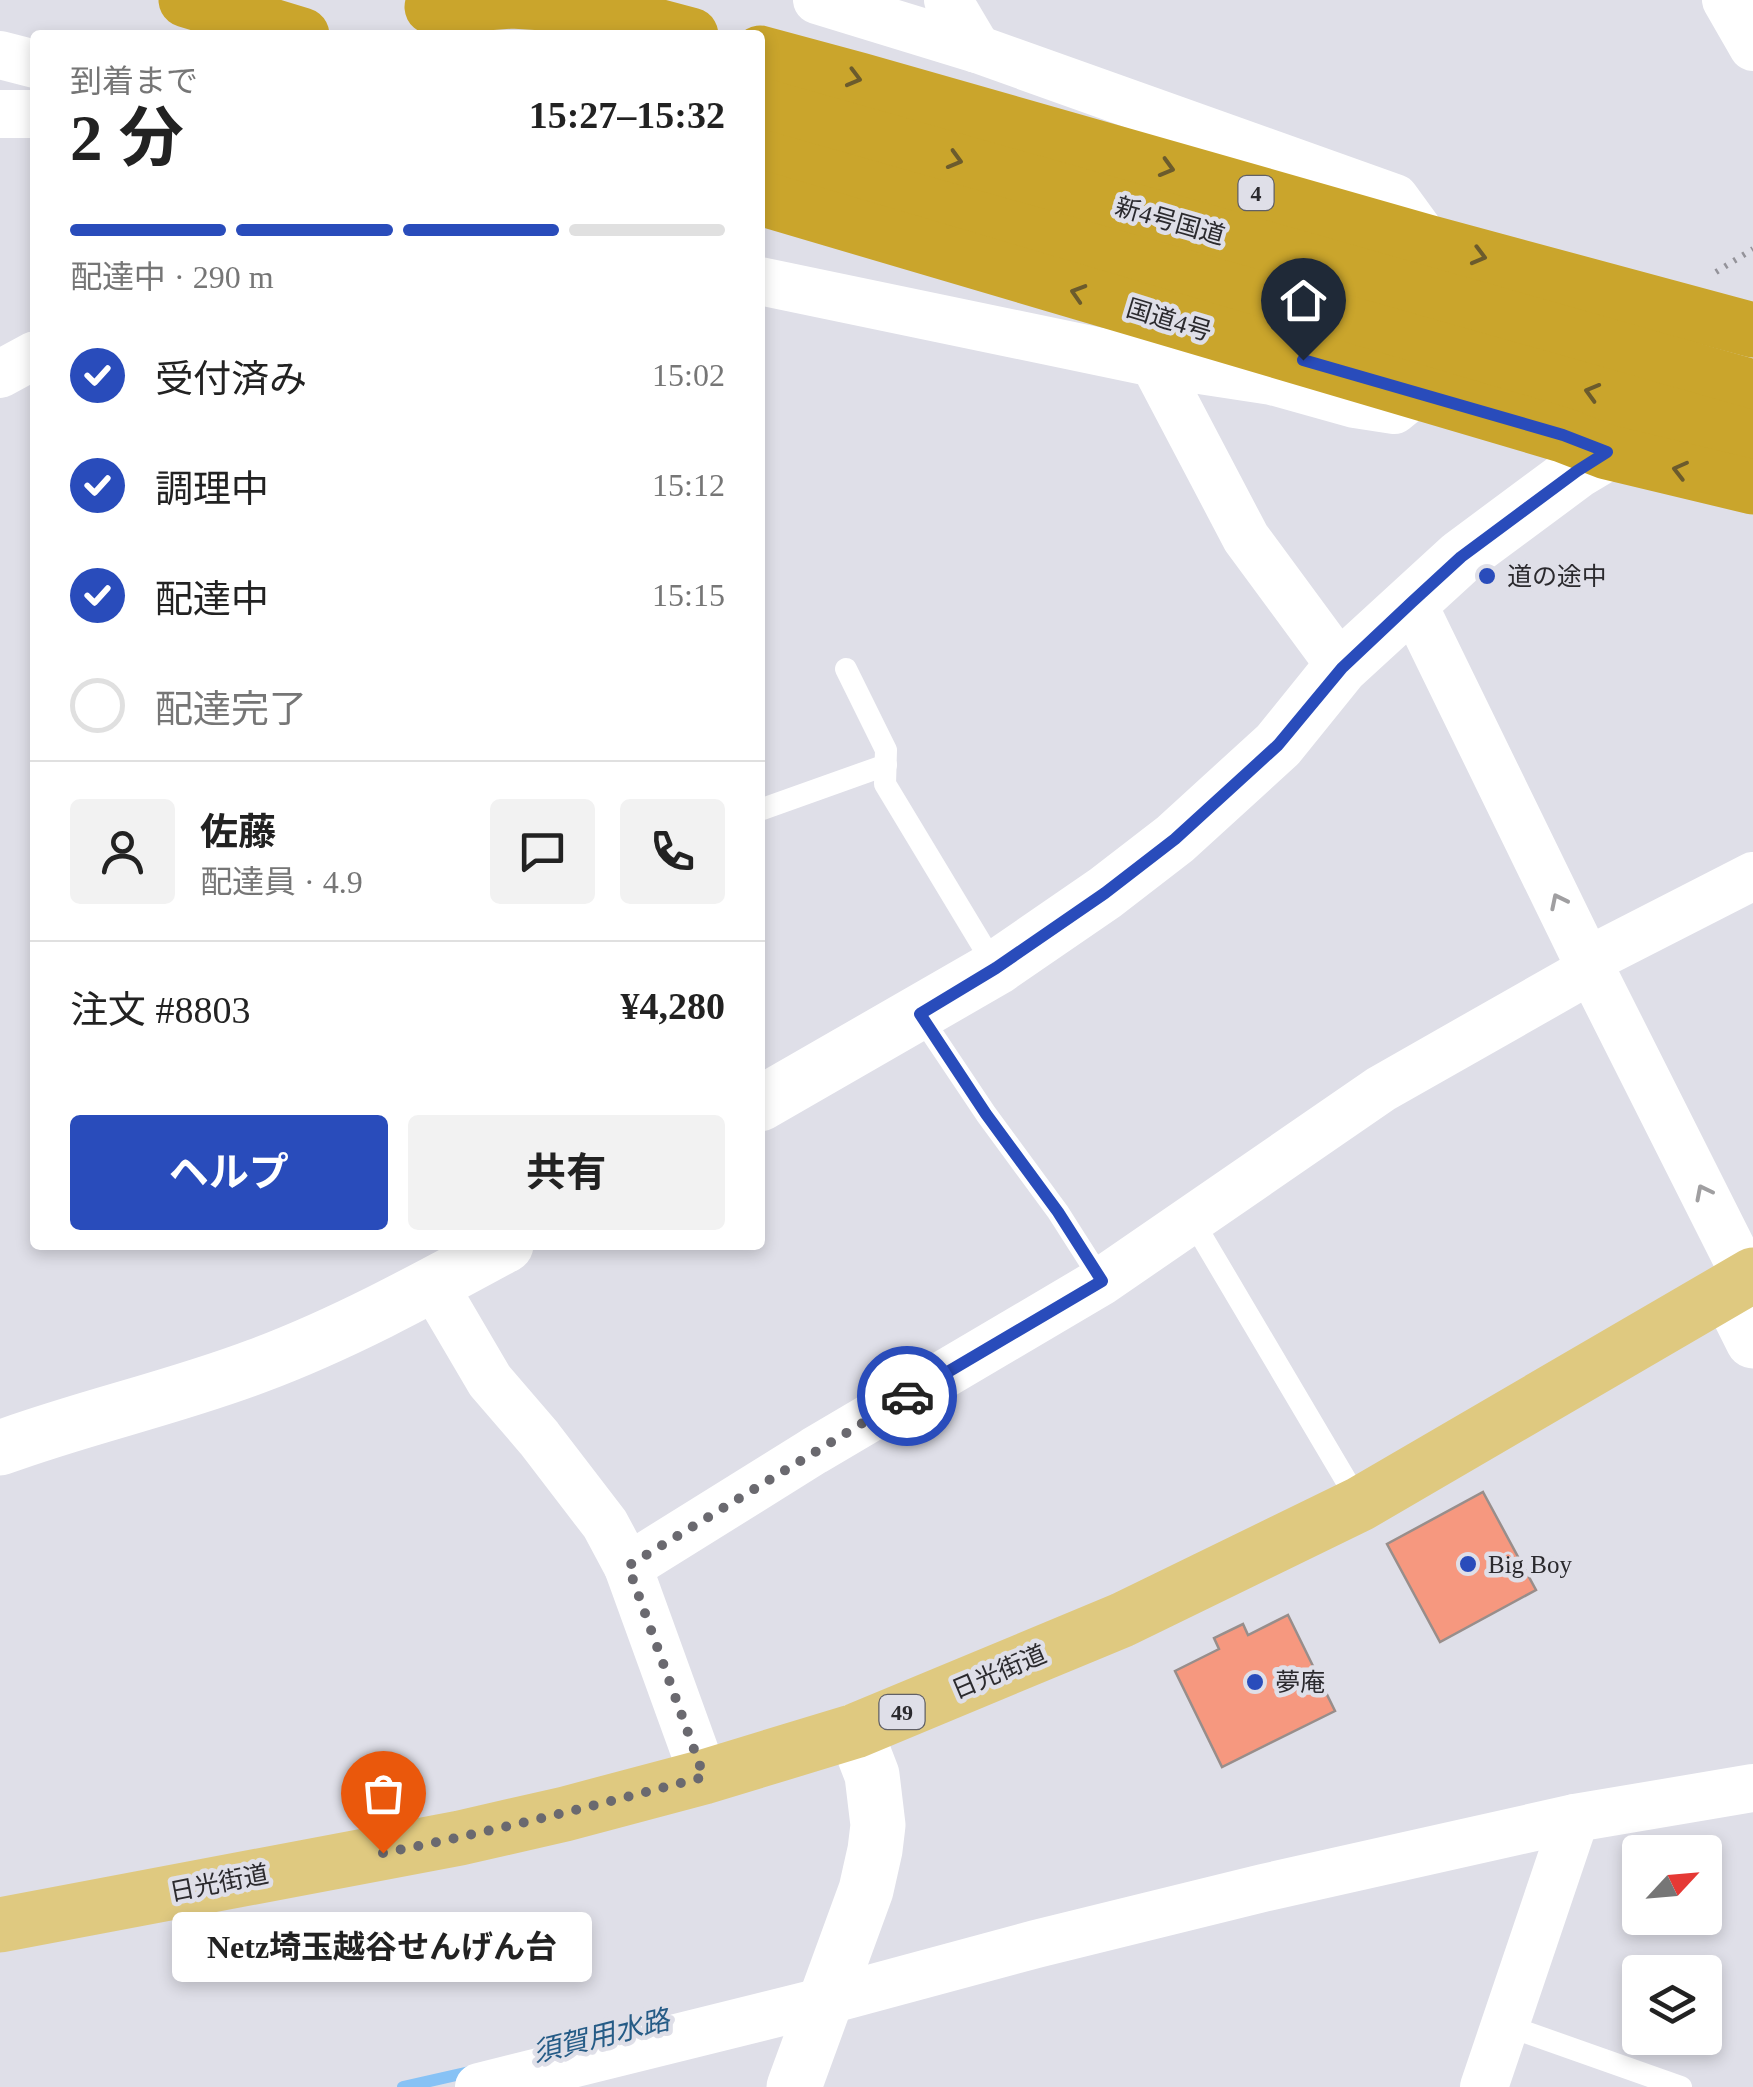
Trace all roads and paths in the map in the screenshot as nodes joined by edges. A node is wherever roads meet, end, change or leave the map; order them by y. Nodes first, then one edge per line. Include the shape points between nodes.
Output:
1 (186, 0) edge
2 (817, 0) edge
3 (948, 0) edge
4 (420, 3) edge
5 (285, 30) edge
6 (505, 30) edge
7 (672, 30) edge
8 (976, 49) junction
9 (0, 54) edge
10 (765, 54) edge
11 (30, 63) edge
12 (765, 107) edge
13 (0, 114) edge
14 (30, 114) edge
15 (765, 158) edge
16 (765, 199) edge
17 (1427, 242) junction
18 (1204, 256) junction
19 (765, 283) edge
20 (1753, 330) edge
21 (30, 359) edge
22 (1154, 363) junction
23 (1753, 364) edge
24 (0, 374) edge
25 (1753, 387) edge
26 (1416, 393) junction
27 (1753, 438) edge
28 (1607, 452) junction
29 (1753, 487) edge
30 (1412, 602) junction
31 (1342, 668) junction
32 (846, 670) dead end
33 (886, 765) junction
34 (765, 808) edge
35 (1753, 876) edge
36 (1589, 965) junction
37 (996, 968) junction
38 (920, 1014) junction
39 (765, 1101) edge
40 (1192, 1220) junction
41 (497, 1250) edge
42 (1102, 1281) junction
43 (1743, 1282) edge
44 (433, 1284) junction
45 (1753, 1341) edge
46 (0, 1448) edge
47 (1360, 1504) junction
48 (628, 1566) junction
49 (854, 1731) junction
50 (704, 1777) junction
51 (1753, 1788) edge
52 (1574, 1818) junction
53 (0, 1924) edge
54 (825, 2001) junction
55 (1504, 2025) junction
56 (480, 2087) edge
57 (794, 2087) edge
58 (1484, 2087) edge
59 (1681, 2087) edge

1 - 5 highway
2 - 8 street
3 - 8 street
4 - 6 highway
4 - 7 highway via 577,5
8 - 17 street via 1395,198
9 - 11 street
10 -> 17 highway, 4
12 -> 18 highway, 新4号国道 / 4
13 - 14 street
15 - 18 highway, 新4号国道 / 4
26 -> 16 highway, 国道4号
17 -> 20 highway, 4
18 - 25 highway, 新4号国道 / 4
27 -> 18 highway, 新4号国道 / 4
19 - 22 street
21 - 24 street
22 - 26 street via 1272,381 1394,410
22 - 31 street via 1246,538
23 - 28 street
26 - 28 highway, 国道4号
29 -> 28 highway, 国道4号
28 - 30 street
30 - 31 street
36 -> 30 street
31 - 37 street via 1278,745 1175,839
32 - 33 lane via 886,750
33 - 34 lane
33 - 37 lane via 885,784
35 - 36 street
36 - 40 street via 1381,1089
43 -> 36 street
37 - 38 street
38 - 39 street
38 - 42 lane
40 - 42 street
40 - 47 lane
41 - 44 street
42 - 48 street
43 - 45 street
43 - 47 main road, 日光街道 / 49
44 - 46 street via 255,1367
44 - 48 street via 490,1381 604,1524
47 - 49 main road, 日光街道 / 49 via 1122,1620
48 - 50 street
49 - 50 main road, 日光街道 / 49
49 - 54 street via 872,1775 878,1826 866,1890
50 - 53 main road, 日光街道 / 49 via 460,1838
51 - 52 street
52 - 54 street via 1244,1892
52 - 55 street
54 - 56 street
54 - 57 street
55 - 58 street
55 - 59 lane

